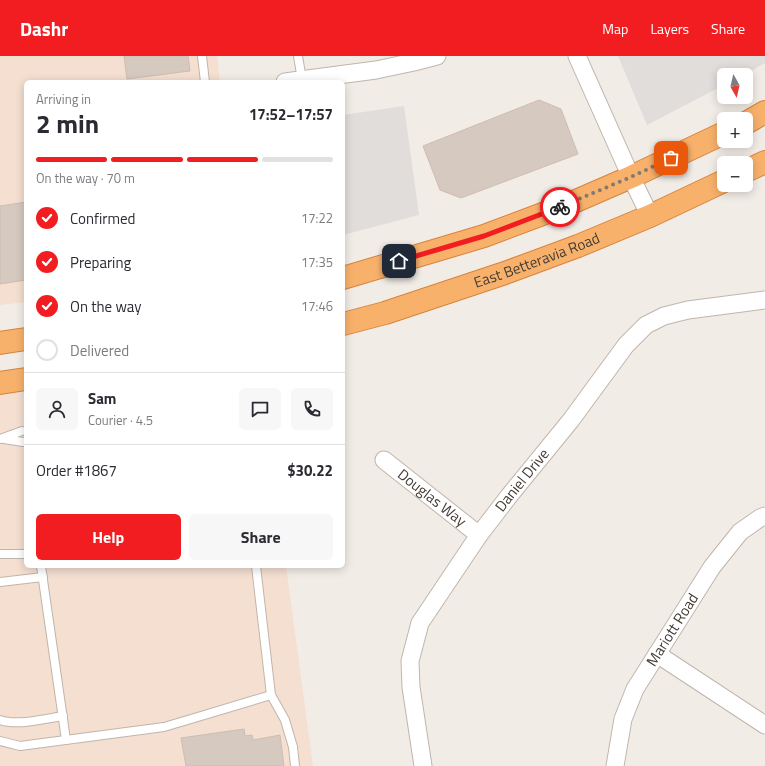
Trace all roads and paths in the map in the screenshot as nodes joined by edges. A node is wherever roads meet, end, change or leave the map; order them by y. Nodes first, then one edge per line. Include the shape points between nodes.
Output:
1 (202, 56) edge
2 (298, 56) edge
3 (437, 56) edge
4 (577, 56) edge
5 (205, 80) edge
6 (302, 80) joint
7 (765, 112) edge
8 (753, 119) edge
9 (717, 136) edge
10 (765, 162) edge
11 (753, 168) edge
12 (631, 177) junction
13 (717, 184) edge
14 (650, 216) junction
15 (345, 277) edge
16 (765, 300) edge
17 (345, 323) edge
18 (24, 339) edge
19 (0, 343) edge
20 (24, 379) edge
21 (0, 383) edge
22 (22, 431) dead end
23 (1, 439) edge
24 (23, 442) dead end
25 (384, 460) dead end
26 (765, 516) edge
27 (479, 535) junction
28 (0, 554) edge
29 (24, 554) edge
30 (42, 568) edge
31 (256, 568) edge
32 (43, 577) junction
33 (0, 582) edge
34 (657, 654) junction
35 (271, 694) junction
36 (63, 716) junction
37 (0, 720) edge
38 (765, 725) edge
39 (66, 740) junction
40 (0, 741) edge
41 (295, 766) edge
42 (423, 766) edge
43 (616, 766) edge

1 - 5 lane
2 - 6 lane
3 - 6 street via 376,70
4 - 12 street
7 - 8 highway
9 - 12 highway
10 - 11 highway
12 - 14 street
12 - 15 highway via 484,236
13 - 14 highway, East Betteravia Road
14 - 17 highway, East Betteravia Road via 505,273 385,313
16 - 27 street, Daniel Drive via 688,310 664,316 646,325 626,345 572,420
18 - 19 highway
20 - 21 highway
22 - 23 lane
23 - 24 lane
25 - 27 street, Douglas Way
26 - 34 street, Mariott Road via 740,532 712,567
27 - 42 street, Daniel Drive via 420,623 410,661 411,688
28 - 29 lane
30 - 32 lane
31 - 35 lane
32 - 33 lane
32 - 36 lane
34 - 38 street
34 - 43 street, Mariott Road via 635,689 623,719
35 - 39 lane via 164,727
35 - 41 lane via 285,720 293,747
36 - 37 lane via 17,723
36 - 39 lane
39 - 40 lane via 20,746

